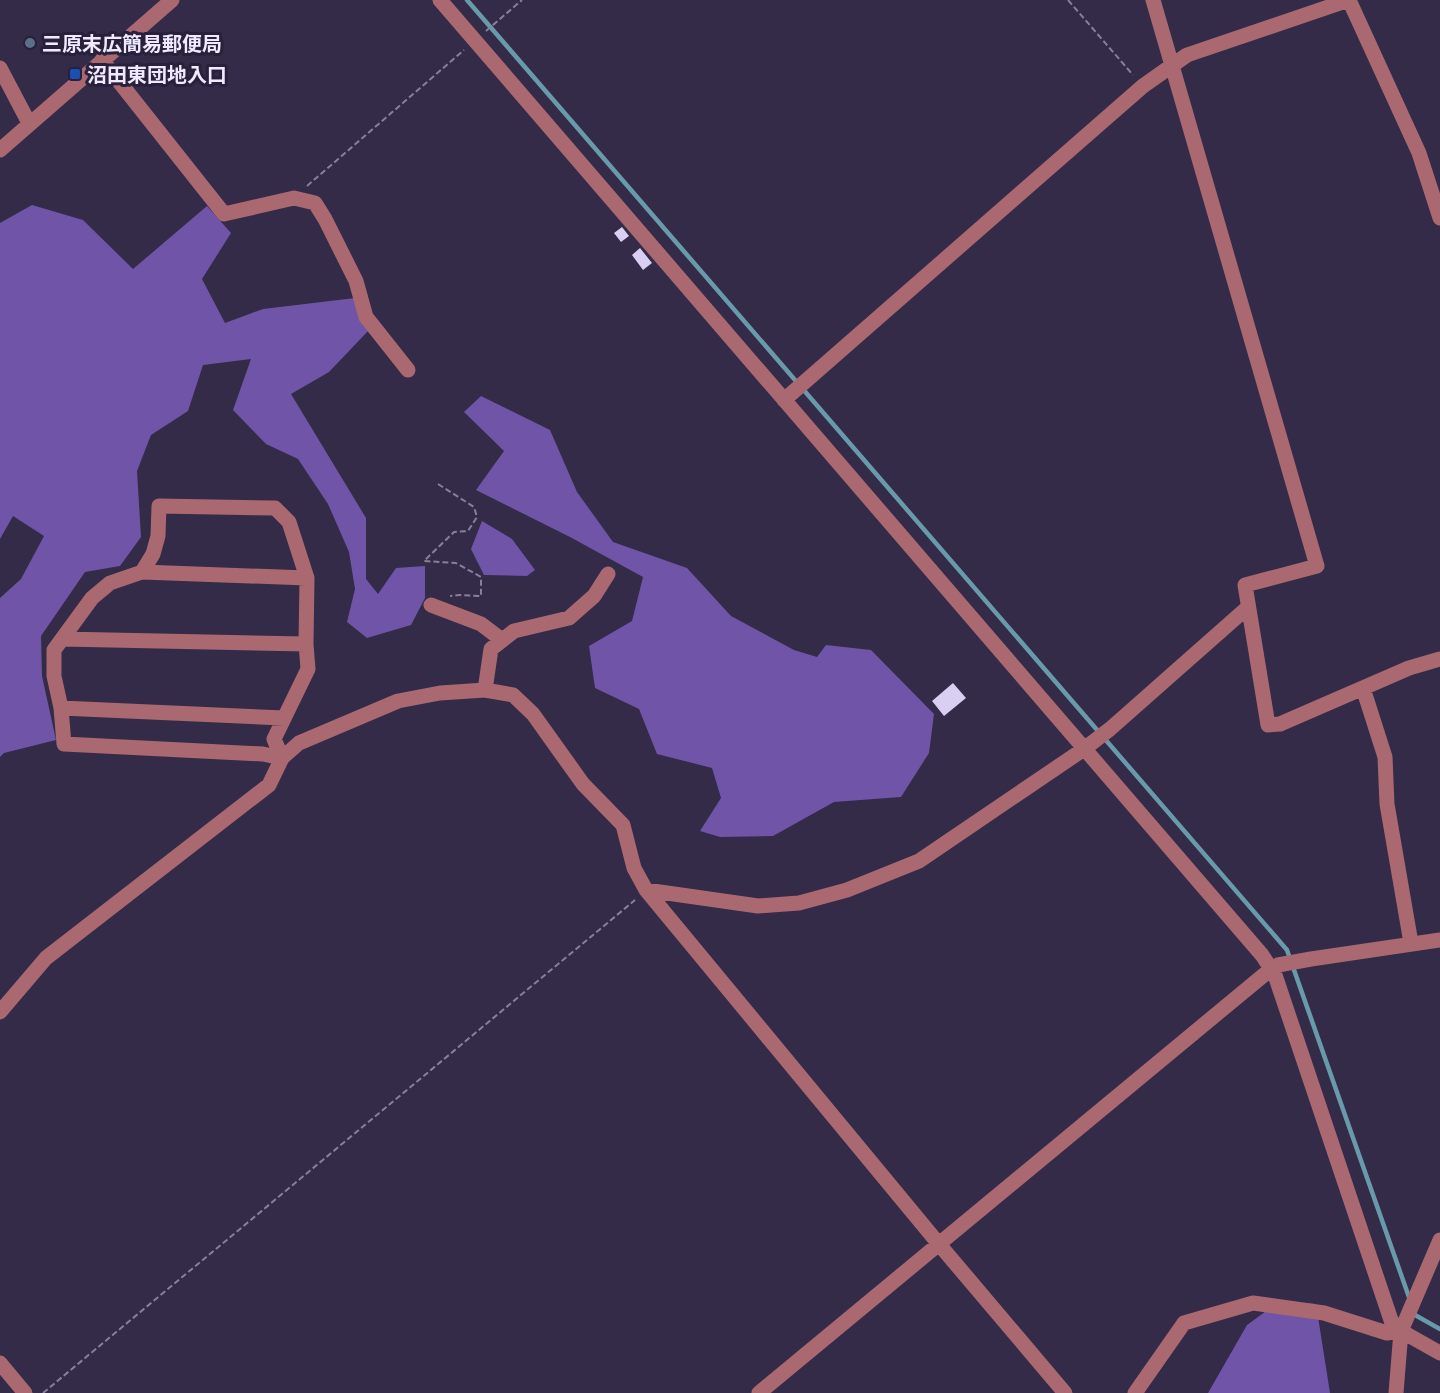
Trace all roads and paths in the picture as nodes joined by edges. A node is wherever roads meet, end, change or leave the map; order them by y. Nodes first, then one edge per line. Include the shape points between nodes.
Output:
1 (172, 0) edge
2 (440, 0) edge
3 (522, 0) edge
4 (1068, 0) edge
5 (1154, 0) edge
6 (1349, 0) edge
7 (475, 41) junction
8 (102, 60) junction
9 (1172, 65) junction
10 (0, 68) edge
11 (1143, 86) junction
12 (29, 123) junction
13 (0, 150) edge
14 (294, 198) junction
15 (1440, 218) edge
16 (408, 370) dead end
17 (784, 400) junction
18 (438, 484) dead end
19 (142, 572) junction
20 (608, 574) dead end
21 (307, 578) junction
22 (449, 596) dead end
23 (431, 605) dead end
24 (1247, 608) junction
25 (62, 639) junction
26 (502, 640) junction
27 (306, 644) junction
28 (1440, 659) edge
29 (1363, 688) junction
30 (485, 690) junction
31 (61, 708) junction
32 (284, 718) junction
33 (1084, 749) junction
34 (282, 758) junction
35 (646, 890) junction
36 (1440, 940) edge
37 (1411, 943) junction
38 (1274, 967) junction
39 (0, 1012) edge
40 (1440, 1240) edge
41 (938, 1244) junction
42 (1401, 1331) junction
43 (1440, 1353) edge
44 (0, 1363) edge
45 (25, 1393) edge
46 (43, 1393) edge
47 (759, 1393) edge
48 (1065, 1393) edge
49 (1135, 1393) edge
50 (1396, 1393) edge

1 - 8 street
2 - 7 street
3 - 7 path
4 - 11 path
5 - 9 street
6 - 9 street via 1187,55
6 - 15 street via 1419,153
7 - 14 path
7 - 17 street
8 - 12 street
8 - 14 street via 224,214
9 - 11 street
9 - 24 street via 1317,566 1245,585
10 - 12 street
11 - 17 street
12 - 13 street
14 - 16 street via 315,203 356,281 366,316
17 - 33 street
18 - 22 path via 474,507 477,517 468,531 454,532 424,561 456,563 481,577 481,596
19 - 21 street
19 - 21 street via 158,536 159,506 275,508 289,522
19 - 25 street via 110,584 93,598
20 - 26 street via 594,596 569,618 514,631
21 - 27 street
23 - 26 street via 481,624
24 - 29 street via 1268,725 1280,724
24 - 33 street
25 - 27 street
25 - 31 street via 54,650 54,676
26 - 30 street via 491,649
27 - 32 street via 308,669
28 - 29 street
29 - 37 street via 1386,757 1387,804
30 - 34 street via 440,693 398,702 299,743
30 - 35 street via 513,695 532,714 583,784 623,825 634,868
31 - 32 street
31 - 34 street via 64,744
32 - 34 street via 274,740
33 - 35 street via 919,861 847,890 799,903 758,906
33 - 38 street
34 - 39 street via 269,785 46,958
35 - 41 street
35 - 46 path
36 - 37 street
37 - 38 street
38 - 41 street
38 - 42 street via 1392,1323
40 - 42 street
41 - 47 street
41 - 48 street
42 - 43 street
42 - 49 street via 1388,1333 1323,1313 1253,1303 1184,1323
42 - 50 street
44 - 45 street

